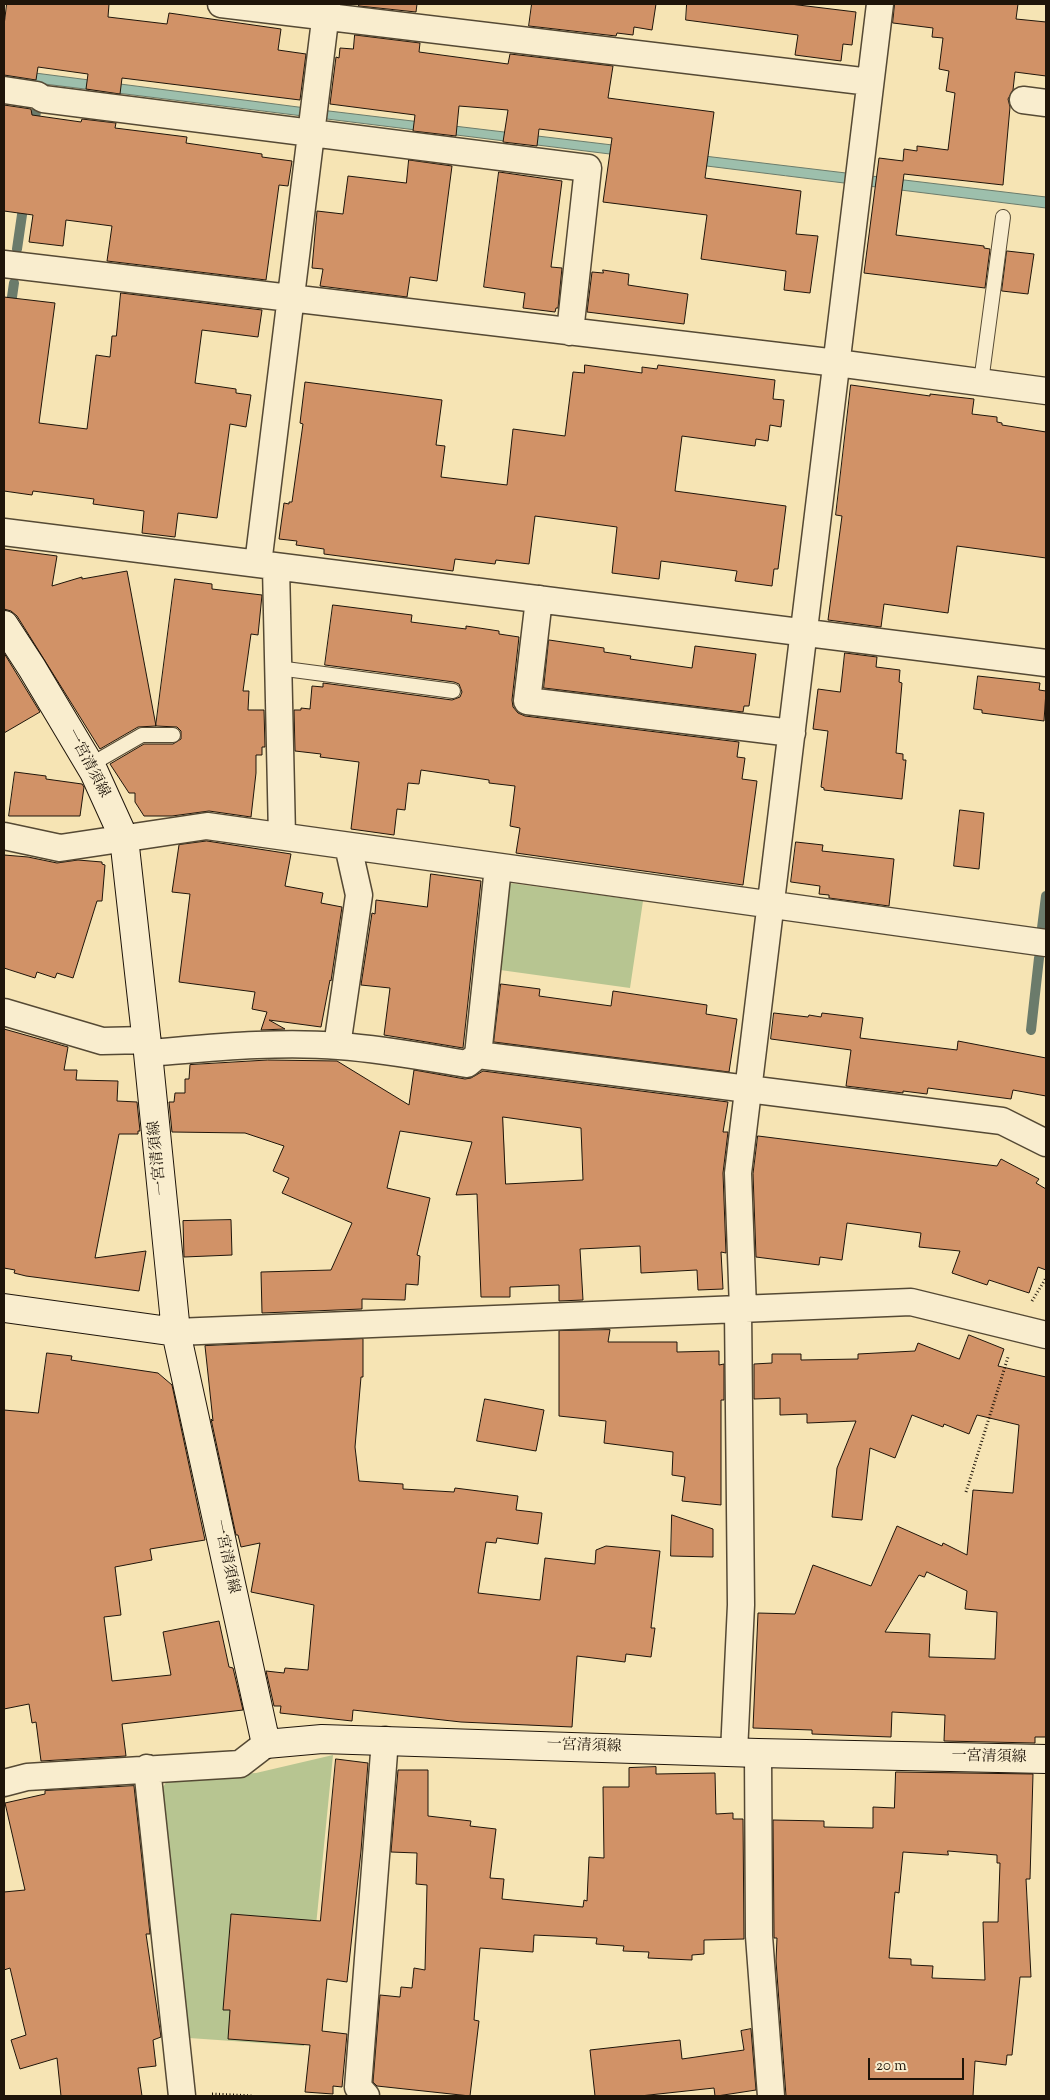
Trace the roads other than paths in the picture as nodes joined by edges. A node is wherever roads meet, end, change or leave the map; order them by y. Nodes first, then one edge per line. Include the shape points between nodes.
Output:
1 (221, 4) edge
2 (880, 4) edge
3 (326, 10) edge
4 (870, 82) junction
5 (4, 90) edge
6 (312, 121) junction
7 (1003, 216) dead end
8 (4, 264) edge
9 (290, 299) junction
10 (570, 332) junction
11 (836, 363) junction
12 (981, 382) junction
13 (1046, 390) edge
14 (4, 532) edge
15 (267, 565) junction
16 (540, 599) junction
17 (4, 625) edge
18 (803, 632) junction
19 (1046, 663) edge
20 (278, 668) junction
21 (453, 691) dead end
22 (792, 732) junction
23 (173, 735) dead end
24 (90, 765) junction
25 (4, 836) edge
26 (282, 836) junction
27 (124, 838) junction
28 (348, 846) junction
29 (498, 867) junction
30 (771, 906) junction
31 (1046, 943) edge
32 (4, 1012) edge
33 (147, 1046) junction
34 (337, 1046) junction
35 (478, 1055) junction
36 (748, 1090) junction
37 (1046, 1143) edge
38 (4, 1308) edge
39 (740, 1309) junction
40 (176, 1332) junction
41 (1046, 1335) edge
42 (385, 1740) junction
43 (266, 1744) junction
44 (746, 1753) junction
45 (1046, 1759) edge
46 (147, 1768) junction
47 (4, 1783) edge
48 (181, 2094) edge
49 (366, 2096) edge
50 (771, 2096) edge

1 - 3 street
2 - 4 street
3 - 4 street
3 - 6 street
4 - 11 street
5 - 6 street via 37,94 43,99
6 - 9 street
6 - 10 street via 588,168
7 - 12 lane
8 - 9 street
9 - 10 street
9 - 15 street
10 - 11 street
11 - 12 street
11 - 18 street
12 - 13 street
14 - 15 street
15 - 16 street
15 - 20 street
16 - 18 street
16 - 22 street via 527,701
17 - 24 main road, 一宮清須線
18 - 19 street
18 - 22 street
20 - 21 lane
20 - 26 street
22 - 30 street
23 - 24 lane via 142,735
24 - 27 main road, 一宮清須線
25 - 27 street via 60,848
26 - 27 street via 207,826
26 - 28 street
27 - 33 main road, 一宮清須線
28 - 29 street
28 - 34 street via 359,895
29 - 30 street
29 - 35 street
30 - 31 street
30 - 36 street
32 - 33 street via 102,1041
33 - 34 street
33 - 40 main road, 一宮清須線
34 - 35 street via 468,1064
35 - 36 street
36 - 37 street via 1002,1121
36 - 39 street via 738,1172
38 - 40 main road
39 - 40 street
39 - 41 street via 911,1302
39 - 44 street via 741,1605
40 - 43 main road, 一宮清須線
42 - 43 main road, 一宮清須線 via 322,1739
42 - 44 main road, 一宮清須線
42 - 49 street via 358,2087
43 - 46 street via 240,1764
44 - 45 main road, 一宮清須線
44 - 50 street
46 - 47 street via 27,1777
46 - 48 street

